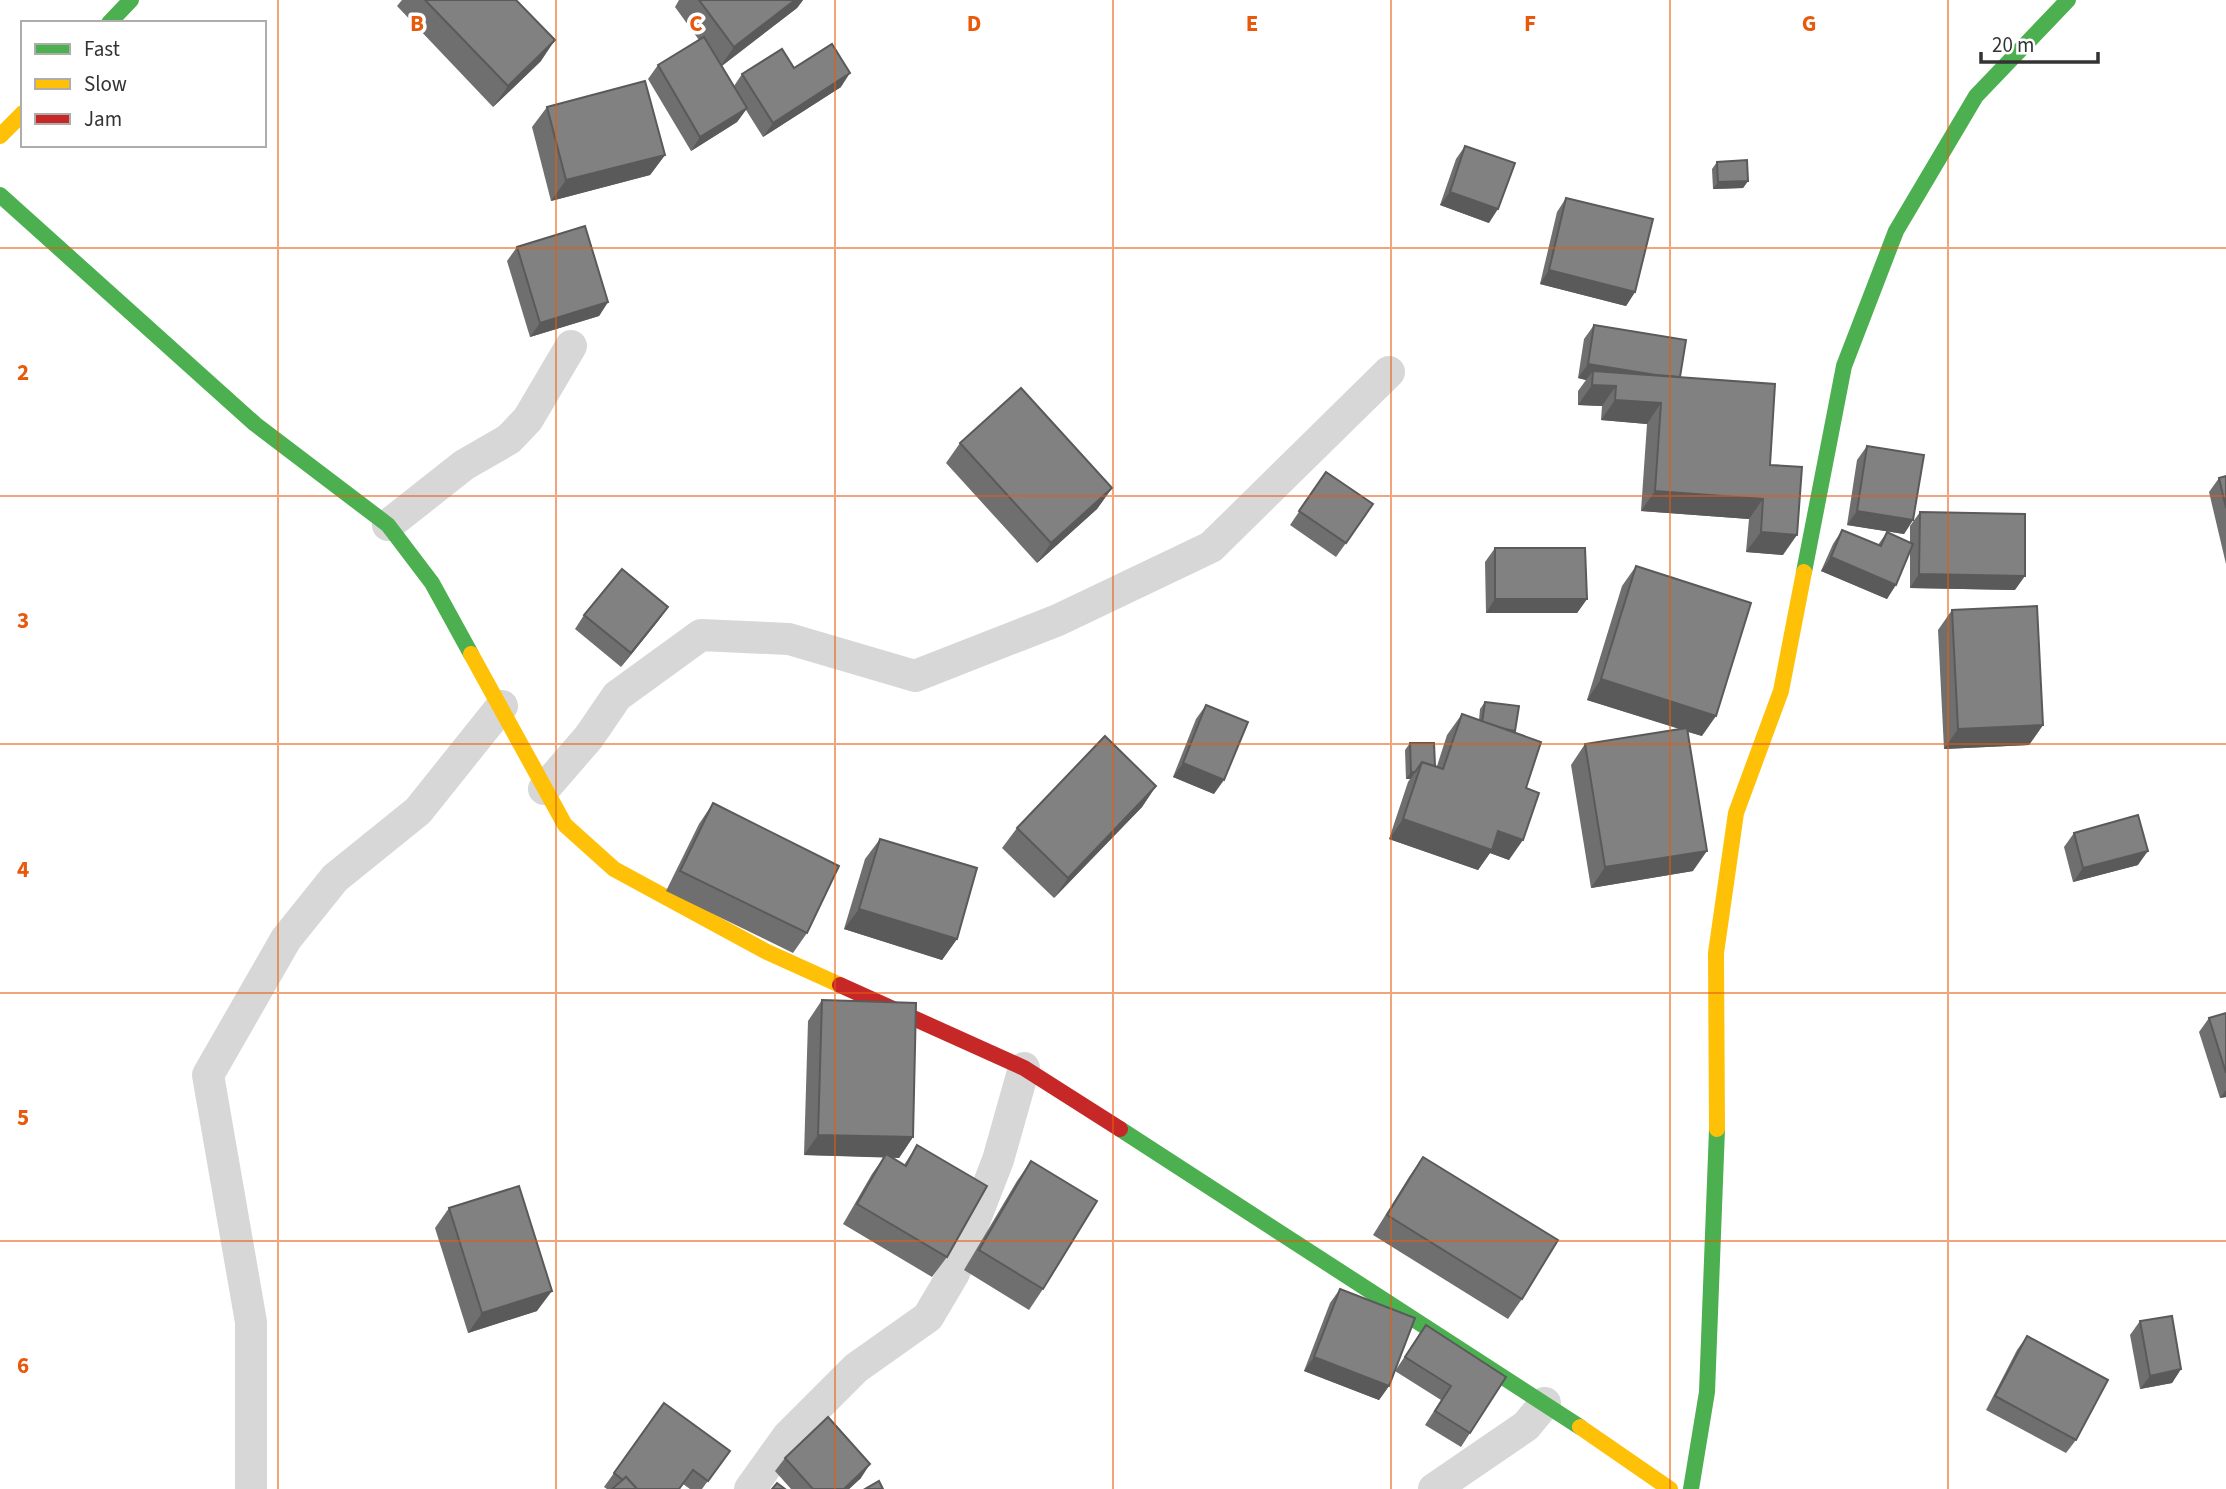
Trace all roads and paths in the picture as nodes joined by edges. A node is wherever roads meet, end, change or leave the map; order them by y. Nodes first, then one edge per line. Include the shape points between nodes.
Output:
1 (131, 0) edge
2 (2068, 0) edge
3 (111, 21) edge
4 (21, 115) edge
5 (0, 136) edge
6 (0, 195) edge
7 (571, 346) dead end
8 (1389, 372) dead end
9 (388, 525) junction
10 (502, 706) junction
11 (544, 789) junction
12 (1024, 1068) junction
13 (1545, 1403) junction
14 (251, 1489) edge
15 (750, 1489) edge
16 (1434, 1489) edge
17 (1670, 1489) edge
18 (1691, 1489) edge

1 - 3 street
2 - 18 street via 1976,96 1896,231 1844,366 1781,691 1736,813 1716,953 1717,1171 1708,1365
4 - 5 street
6 - 9 street via 255,424
7 - 9 street via 528,419 509,439 464,465
8 - 11 street via 1211,547 1058,620 915,676 789,639 701,635 617,696
9 - 10 street via 432,583
10 - 11 street
10 - 14 street via 418,811 335,878 286,939 208,1075 251,1322
11 - 12 street via 565,825 614,869 765,951
12 - 13 street
12 - 15 street via 998,1160 954,1273 928,1317 856,1368 788,1436
13 - 16 street via 1526,1426
13 - 17 street

